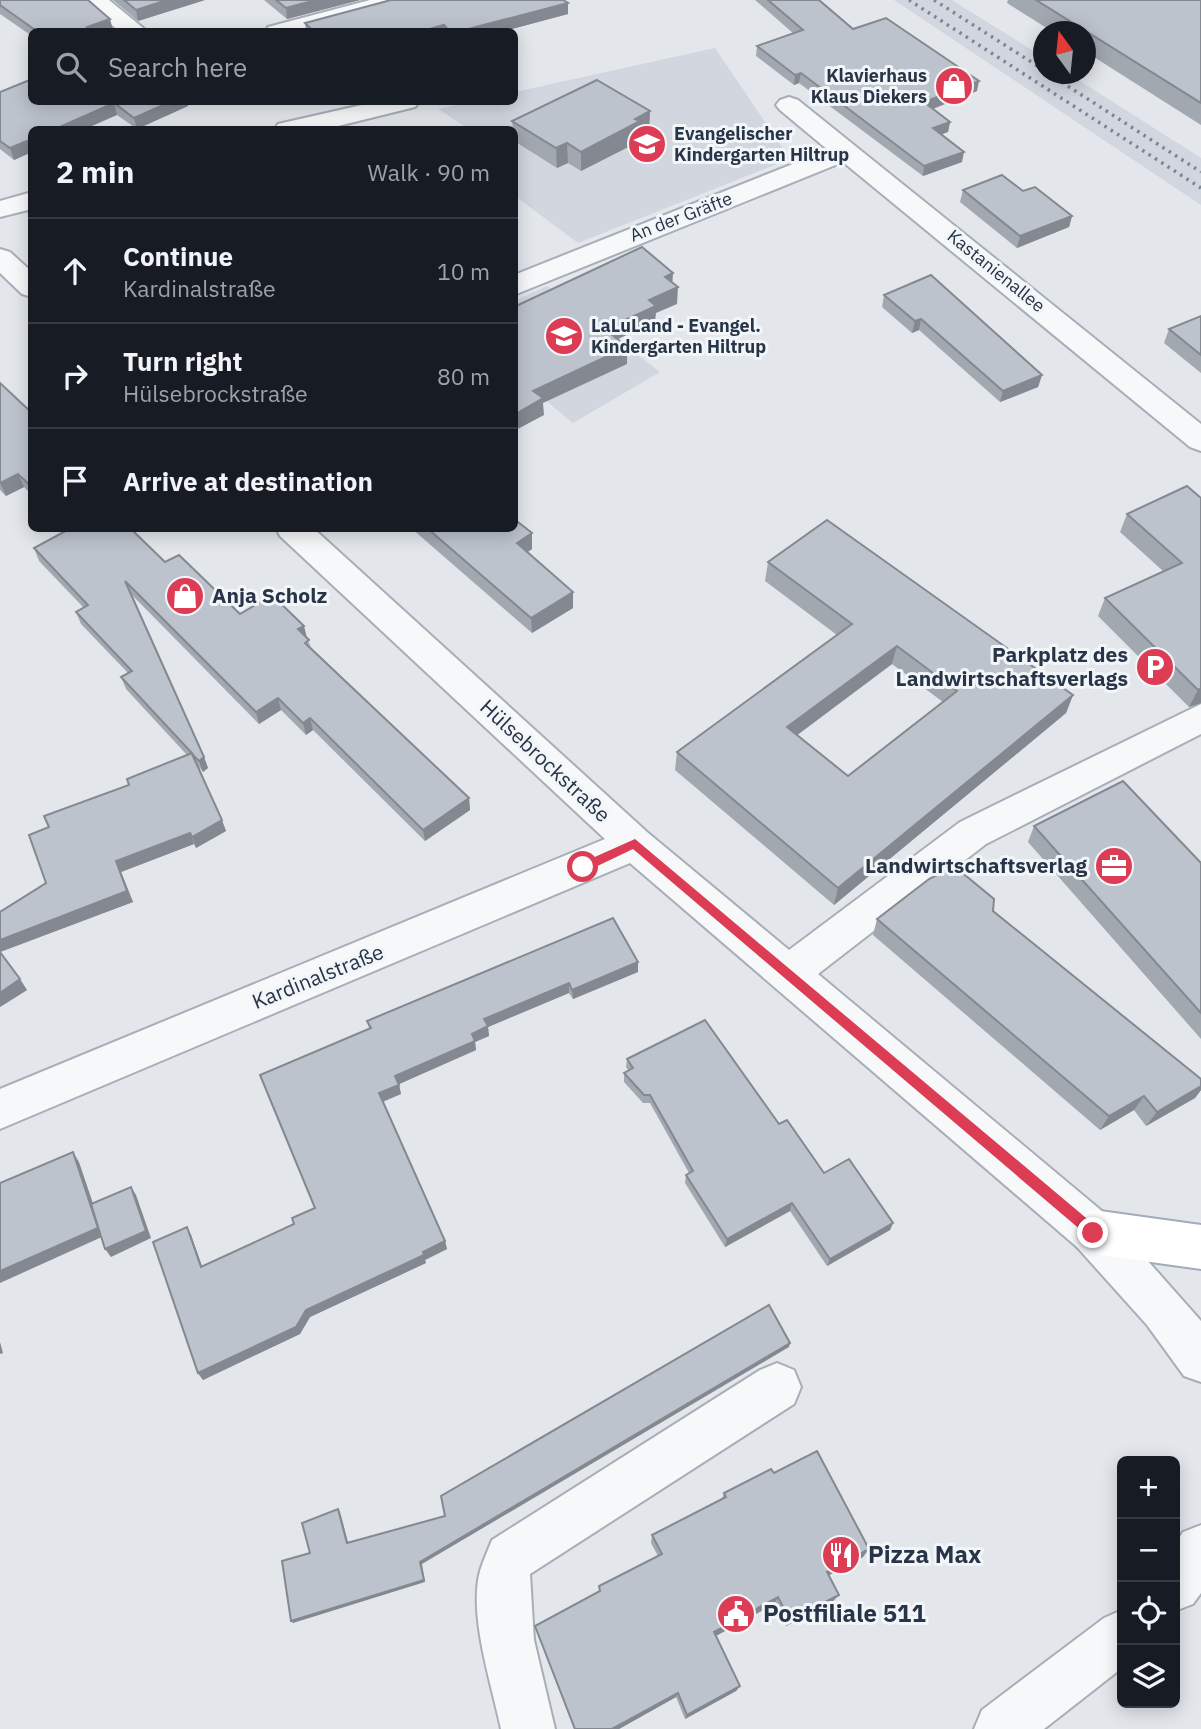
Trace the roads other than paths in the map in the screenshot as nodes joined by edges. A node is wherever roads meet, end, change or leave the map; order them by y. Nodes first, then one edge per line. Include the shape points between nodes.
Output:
1 (94, 0) edge
2 (386, 1) edge
3 (131, 28) edge
4 (291, 28) edge
5 (393, 105) edge
6 (789, 105) dead end
7 (304, 126) edge
8 (849, 151) junction
9 (28, 201) edge
10 (0, 209) edge
11 (0, 258) edge
12 (28, 284) edge
13 (518, 284) edge
14 (1201, 440) edge
15 (296, 532) edge
16 (1201, 718) edge
17 (635, 843) junction
18 (789, 973) junction
19 (0, 1109) edge
20 (1093, 1233) junction
21 (1201, 1247) edge
22 (1201, 1359) edge
23 (776, 1387) dead end
24 (1201, 1550) edge
25 (1178, 1582) edge
26 (1117, 1640) edge
27 (527, 1729) edge
28 (1001, 1729) edge

1 - 3 street
2 - 4 street
5 - 7 street
6 - 8 street, Kastanienallee
8 - 13 street, An der Gräfte
8 - 14 street, Kastanienallee
9 - 10 street
11 - 12 street
15 - 17 street, Hülsebrockstraße
16 - 18 street via 973,834
17 - 18 street, Hülsebrockstraße
17 - 19 street, Kardinalstraße
18 - 20 street, Hülsebrockstraße
20 - 21 main road
20 - 22 street, Hülsebrockstraße via 1163,1309
23 - 27 street via 510,1558 501,1594
24 - 25 street
26 - 28 street

